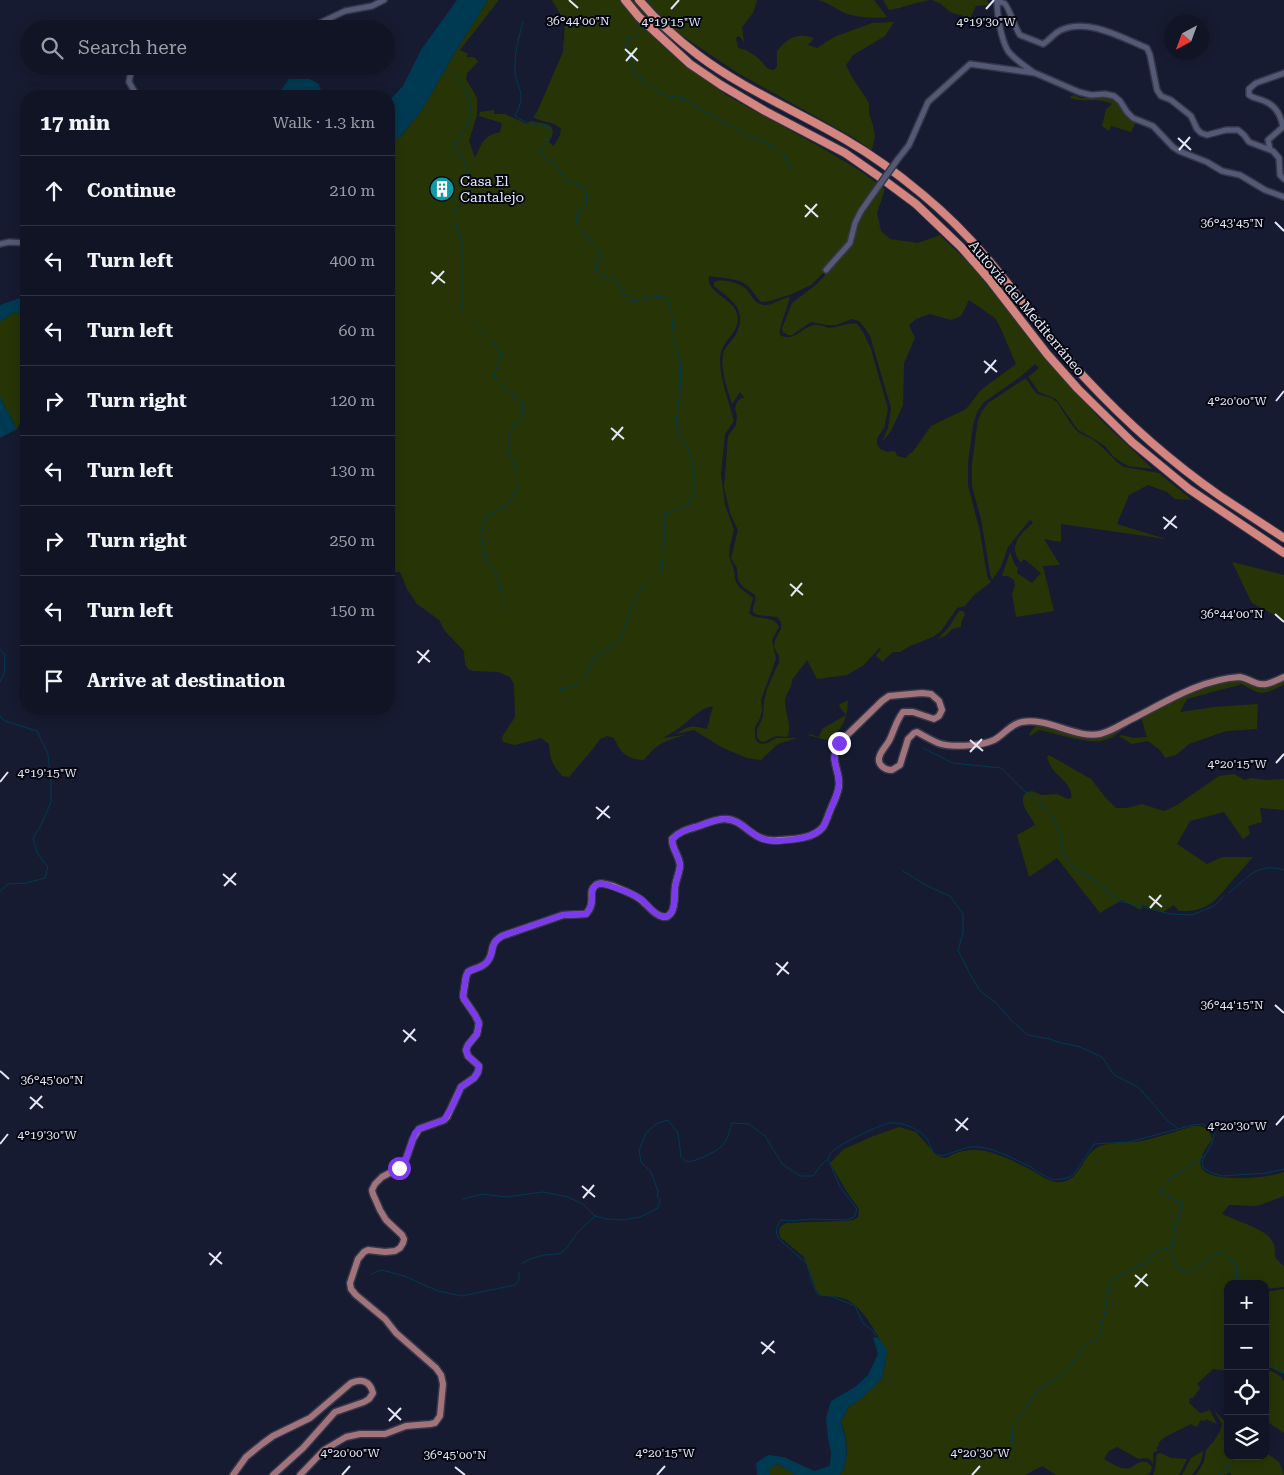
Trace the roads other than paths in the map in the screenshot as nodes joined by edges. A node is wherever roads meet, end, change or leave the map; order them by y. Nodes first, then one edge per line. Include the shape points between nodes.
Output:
1 (384, 0) edge
2 (625, 0) edge
3 (639, 0) edge
4 (997, 1) edge
5 (326, 20) edge
6 (1035, 73) junction
7 (1284, 73) edge
8 (130, 75) edge
9 (134, 90) edge
10 (1270, 149) junction
11 (1284, 179) edge
12 (1284, 197) edge
13 (20, 242) edge
14 (0, 244) edge
15 (826, 270) dead end
16 (1284, 538) edge
17 (1284, 553) edge
18 (1284, 677) edge
19 (233, 1475) edge
20 (273, 1475) edge
21 (300, 1475) edge

1 - 5 street
2 - 17 highway, Autovía del Mediterráneo via 690,64 765,111 845,153 916,204 989,279 1046,354 1132,442 1189,489
3 - 16 highway, Autovía del Mediterráneo via 697,55 727,75 847,140 923,195 970,240 1054,344 1134,427 1183,469
4 - 6 street via 1002,34 1009,51
4 - 10 street via 1007,5 1020,36 1042,44 1058,30 1084,26 1098,28 1147,48 1157,90 1191,116 1201,133 1238,130 1249,142
6 - 12 street via 1079,92 1114,96 1133,118 1153,126 1179,151 1222,171 1240,174 1265,190
6 - 15 street, bridge via 970,64 928,102 909,145 861,211 850,244
7 - 10 street via 1256,83 1249,89 1249,95 1266,101 1281,116 1283,127 1268,140
8 - 9 street via 129,82
10 - 11 street via 1278,158 1280,176
13 - 14 street
18 - 21 main road via 1263,685 1240,677 1208,683 1099,734 1090,735 1039,721 1022,722 1012,725 995,740 974,745 952,745 939,743 917,732 908,739 900,764 892,770 884,769 879,761 898,718 904,712 934,718 942,710 930,694 890,696 839,743 834,761 838,792 824,826 809,837 771,842 730,819 679,832 672,840 680,866 672,912 668,916 658,915 631,894 599,884 593,888 593,904 586,914 563,915 496,940 492,956 485,965 468,972 463,991 464,999 479,1023 477,1034 466,1050 479,1066 478,1072 461,1087 447,1117 419,1129 399,1168 375,1184 372,1190 380,1210 402,1235 403,1243 395,1251 364,1252 358,1259 350,1283 351,1289 441,1375 440,1416 435,1423 406,1426 385,1434 346,1437 324,1450
19 - 20 main road via 246,1457 262,1444 310,1418 351,1383 358,1380 370,1384 374,1392 369,1400 335,1412

